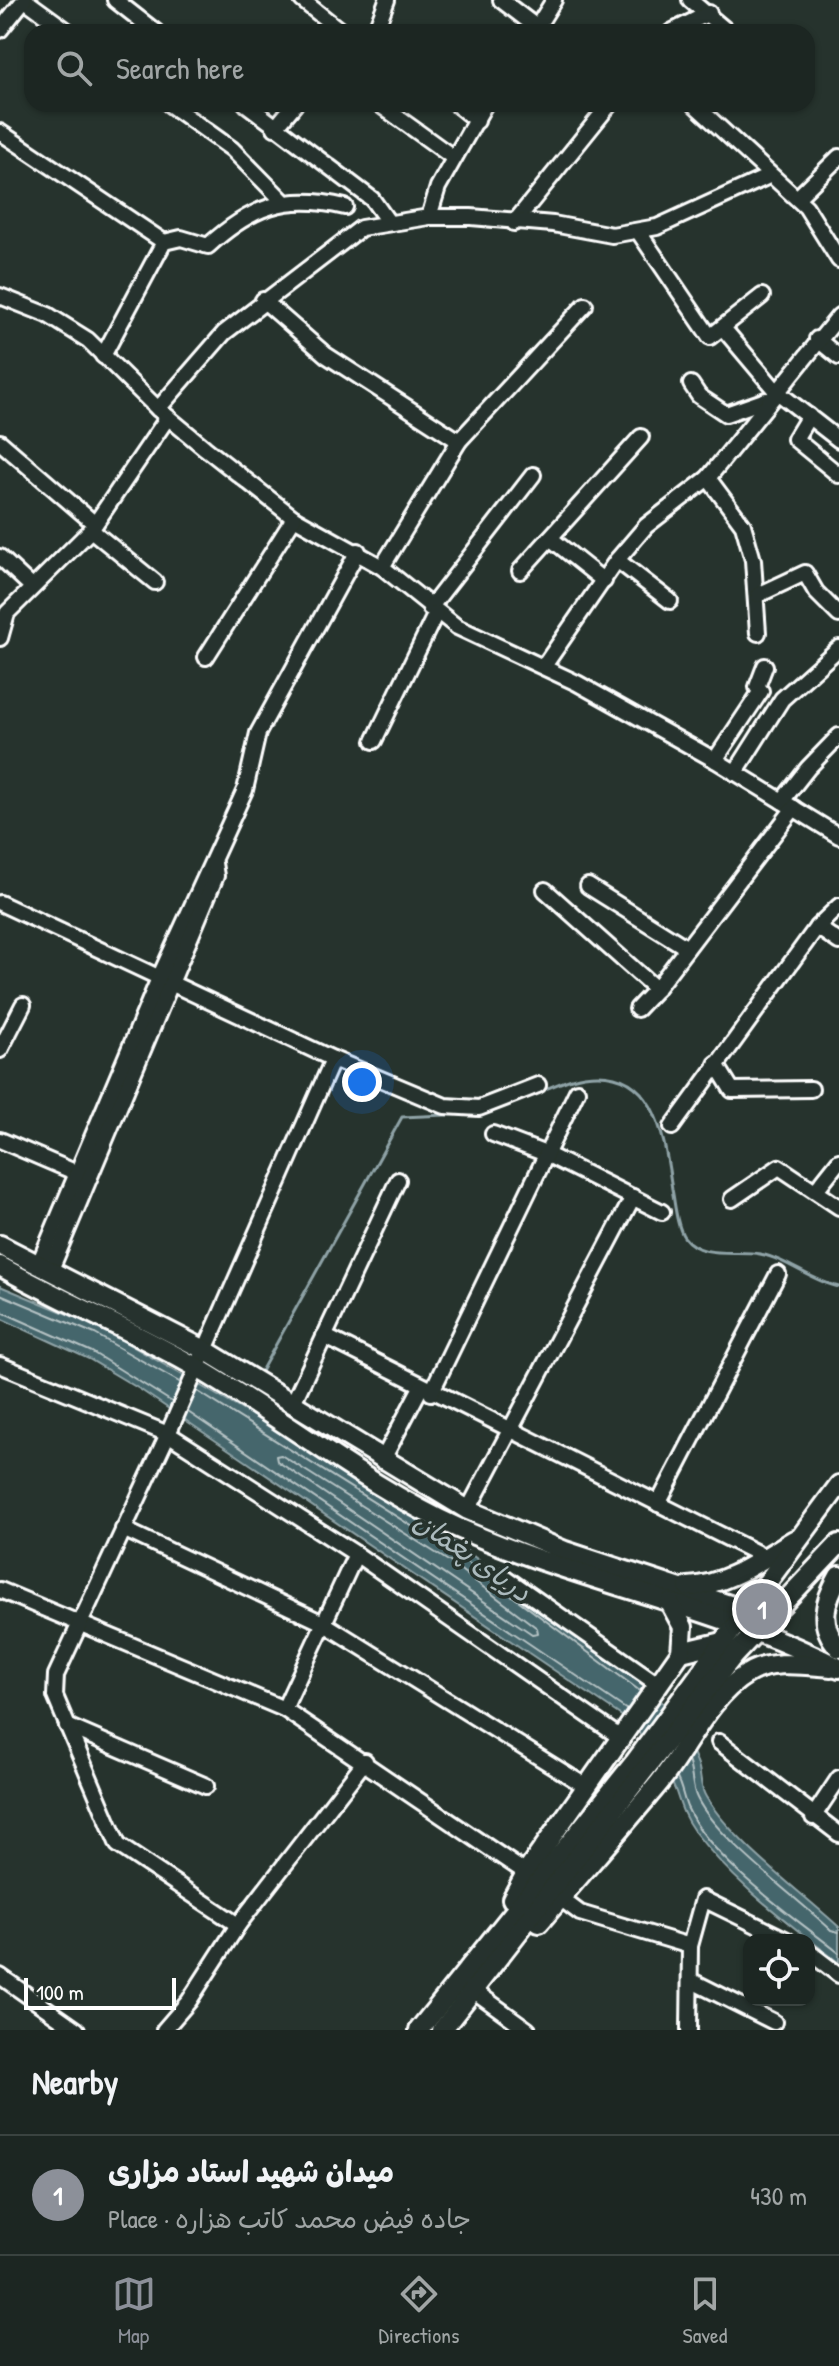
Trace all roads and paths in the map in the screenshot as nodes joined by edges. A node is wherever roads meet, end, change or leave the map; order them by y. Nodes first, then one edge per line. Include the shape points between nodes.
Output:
1 (25, 0) edge
2 (115, 0) edge
3 (302, 0) edge
4 (387, 0) edge
5 (501, 0) edge
6 (554, 0) edge
7 (690, 0) edge
8 (709, 13) junction
9 (58, 24) edge
10 (146, 24) edge
11 (332, 24) edge
12 (378, 24) edge
13 (529, 24) edge
14 (538, 24) edge
15 (687, 24) edge
16 (720, 24) edge
17 (0, 30) edge
18 (180, 112) edge
19 (256, 112) edge
20 (288, 112) edge
21 (390, 112) edge
22 (466, 112) edge
23 (481, 112) edge
24 (604, 112) edge
25 (702, 112) edge
26 (477, 121) junction
27 (275, 128) junction
28 (0, 132) edge
29 (839, 157) edge
30 (454, 158) junction
31 (769, 176) junction
32 (797, 198) junction
33 (283, 201) junction
34 (345, 207) dead end
35 (429, 217) junction
36 (389, 223) junction
37 (514, 223) junction
38 (638, 231) junction
39 (164, 242) junction
40 (839, 260) edge
41 (0, 296) edge
42 (762, 296) dead end
43 (263, 300) junction
44 (585, 305) dead end
45 (839, 316) edge
46 (723, 328) junction
47 (817, 339) junction
48 (103, 356) junction
49 (839, 357) edge
50 (691, 384) dead end
51 (773, 395) junction
52 (163, 413) junction
53 (809, 416) junction
54 (641, 437) dead end
55 (839, 440) edge
56 (459, 441) junction
57 (0, 442) edge
58 (533, 475) dead end
59 (839, 475) edge
60 (708, 478) junction
61 (294, 518) junction
62 (93, 527) junction
63 (550, 538) junction
64 (358, 551) junction
65 (0, 557) edge
66 (617, 560) junction
67 (382, 567) junction
68 (520, 571) dead end
69 (604, 581) junction
70 (155, 582) dead end
71 (32, 587) junction
72 (758, 595) junction
73 (670, 601) dead end
74 (433, 611) junction
75 (4, 614) edge
76 (839, 615) edge
77 (758, 633) dead end
78 (0, 638) edge
79 (839, 648) edge
80 (206, 657) dead end
81 (544, 666) junction
82 (765, 666) dead end
83 (839, 736) edge
84 (374, 741) dead end
85 (715, 760) junction
86 (735, 773) junction
87 (788, 805) junction
88 (839, 836) edge
89 (588, 886) dead end
90 (545, 890) dead end
91 (0, 903) edge
92 (839, 906) edge
93 (817, 927) junction
94 (839, 942) edge
95 (687, 948) junction
96 (166, 978) junction
97 (656, 989) junction
98 (23, 1005) dead end
99 (637, 1009) dead end
100 (0, 1050) edge
101 (333, 1059) junction
102 (716, 1064) junction
103 (538, 1085) dead end
104 (811, 1089) dead end
105 (577, 1091) dead end
106 (672, 1127) dead end
107 (493, 1134) dead end
108 (0, 1140) edge
109 (546, 1154) junction
110 (839, 1161) edge
111 (83, 1175) junction
112 (398, 1180) dead end
113 (816, 1190) junction
114 (633, 1197) junction
115 (732, 1199) dead end
116 (839, 1207) edge
117 (662, 1212) dead end
118 (0, 1245) edge
119 (0, 1266) edge
120 (44, 1269) junction
121 (778, 1274) dead end
122 (324, 1336) junction
123 (199, 1358) junction
124 (1, 1360) edge
125 (426, 1390) junction
126 (293, 1403) junction
127 (508, 1430) junction
128 (168, 1434) junction
129 (382, 1461) junction
130 (836, 1488) edge
131 (658, 1504) junction
132 (468, 1510) junction
133 (839, 1512) edge
134 (123, 1529) junction
135 (800, 1536) junction
136 (839, 1544) edge
137 (356, 1554) junction
138 (765, 1557) junction
139 (503, 1576) dead end
140 (839, 1576) edge
141 (0, 1590) edge
142 (674, 1595) junction
143 (742, 1616) junction
144 (78, 1623) junction
145 (323, 1623) junction
146 (763, 1624) junction
147 (723, 1642) junction
148 (839, 1648) edge
149 (681, 1652) junction
150 (839, 1668) edge
151 (657, 1687) junction
152 (284, 1709) junction
153 (689, 1715) junction
154 (67, 1726) junction
155 (625, 1733) junction
156 (719, 1742) dead end
157 (365, 1761) junction
158 (839, 1778) edge
159 (206, 1786) dead end
160 (587, 1787) junction
161 (813, 1817) junction
162 (839, 1834) edge
163 (543, 1886) junction
164 (238, 1925) junction
165 (775, 1934) edge
166 (690, 1946) junction
167 (815, 1957) edge
168 (839, 1975) edge
169 (0, 1976) edge
170 (690, 1980) junction
171 (473, 1990) junction
172 (774, 2022) dead end
173 (77, 2030) edge
174 (164, 2030) edge
175 (419, 2030) edge
176 (442, 2030) edge
177 (528, 2030) edge
178 (689, 2030) edge

1 - 9 street
1 - 17 street
2 - 10 street
3 - 11 street
4 - 12 street
5 - 13 street
6 - 14 street
7 - 8 street
8 - 15 street
8 - 16 street
18 - 33 street via 232,149
19 - 27 street
20 - 27 street
21 - 30 street
22 - 26 street
23 - 26 street
24 - 37 street
25 - 31 street
26 - 30 street
27 - 36 street via 372,199
28 - 39 street
29 - 32 street
30 - 35 street
31 - 32 street
31 - 38 street
32 - 40 street
33 - 34 street
33 - 39 street via 242,218 208,246 181,238
35 - 36 street
35 - 37 street
36 - 43 street via 361,228
37 - 38 street via 612,235
38 - 46 street via 710,337
39 - 48 street
41 - 48 street via 48,315
42 - 46 street
43 - 52 street via 224,333
43 - 56 street via 326,355
44 - 56 street
45 - 47 street
46 - 51 street
47 - 49 street
47 - 51 street
48 - 52 street
50 - 51 street via 726,414
51 - 53 street
51 - 60 street
52 - 61 street
52 - 62 street
53 - 55 street
53 - 59 street via 795,439
54 - 63 street
56 - 67 street
57 - 62 street
58 - 74 street
60 - 66 street via 646,526
60 - 72 street via 743,525
61 - 64 street
61 - 80 street
62 - 70 street
62 - 71 street
63 - 68 street
63 - 69 street
64 - 67 street
64 - 96 street via 258,733 245,790 206,872
65 - 71 street
66 - 69 street
66 - 73 street
67 - 74 street
69 - 81 street
71 - 75 street
72 - 76 street via 805,573
72 - 77 street
74 - 81 street
74 - 84 street
75 - 78 street
79 - 86 street via 782,699
81 - 85 street
82 - 85 street via 757,687 761,691
83 - 87 street via 808,768
85 - 86 street
86 - 87 street
87 - 88 street
87 - 95 street
89 - 95 street
90 - 97 street
91 - 96 street
92 - 93 street
93 - 94 street
93 - 102 street
95 - 97 street
96 - 101 street
96 - 111 street
97 - 99 street
98 - 100 street
101 - 103 street via 460,1110 496,1104
101 - 123 street
102 - 104 street via 732,1090
102 - 106 street
105 - 109 street
107 - 109 street
108 - 111 street
109 - 114 street
109 - 125 street
110 - 113 street
111 - 120 street
112 - 122 street
113 - 115 street via 779,1167
113 - 116 street
114 - 117 street
114 - 127 street
118 - 120 main road
119 - 123 main road
120 - 123 main road
121 - 131 street
122 - 125 street
122 - 126 street
123 - 126 main road
123 - 128 street
123 - 142 main road via 375,1480 455,1526 552,1566
124 - 128 street
125 - 127 street
125 - 129 street
126 - 129 main road
127 - 131 street
127 - 132 street
128 - 134 street
128 - 137 street
129 - 132 main road
130 - 133 main road
130 - 135 main road
131 - 138 street
132 - 142 main road
134 - 144 street
134 - 145 street
135 - 138 main road
135 - 143 main road
136 - 146 main road
137 - 145 street
137 - 155 street
138 - 142 main road via 710,1586
139 - 151 street
140 - 148 main road via 823,1615
141 - 144 street
142 - 143 main road
142 - 149 main road via 683,1627
143 - 146 main road
143 - 147 main road
144 - 152 street
144 - 154 street via 56,1675 55,1696
145 - 152 street
145 - 160 street
146 - 150 main road
146 - 153 main road
147 - 149 main road
147 - 153 main road
149 - 151 main road
150 - 153 main road via 798,1664 748,1673 723,1696
151 - 155 main road
152 - 157 street
153 - 163 main road via 646,1772
154 - 159 street
154 - 164 street via 118,1845
155 - 160 main road
156 - 161 street
157 - 163 street
157 - 164 street
158 - 161 street
160 - 163 main road
161 - 162 street
163 - 166 street via 580,1913
163 - 171 main road
163 - 175 main road via 492,1937
164 - 174 street
165 - 166 street via 703,1899
166 - 170 street
167 - 168 street
169 - 173 street
170 - 172 street
170 - 178 street
171 - 176 main road
171 - 177 street

